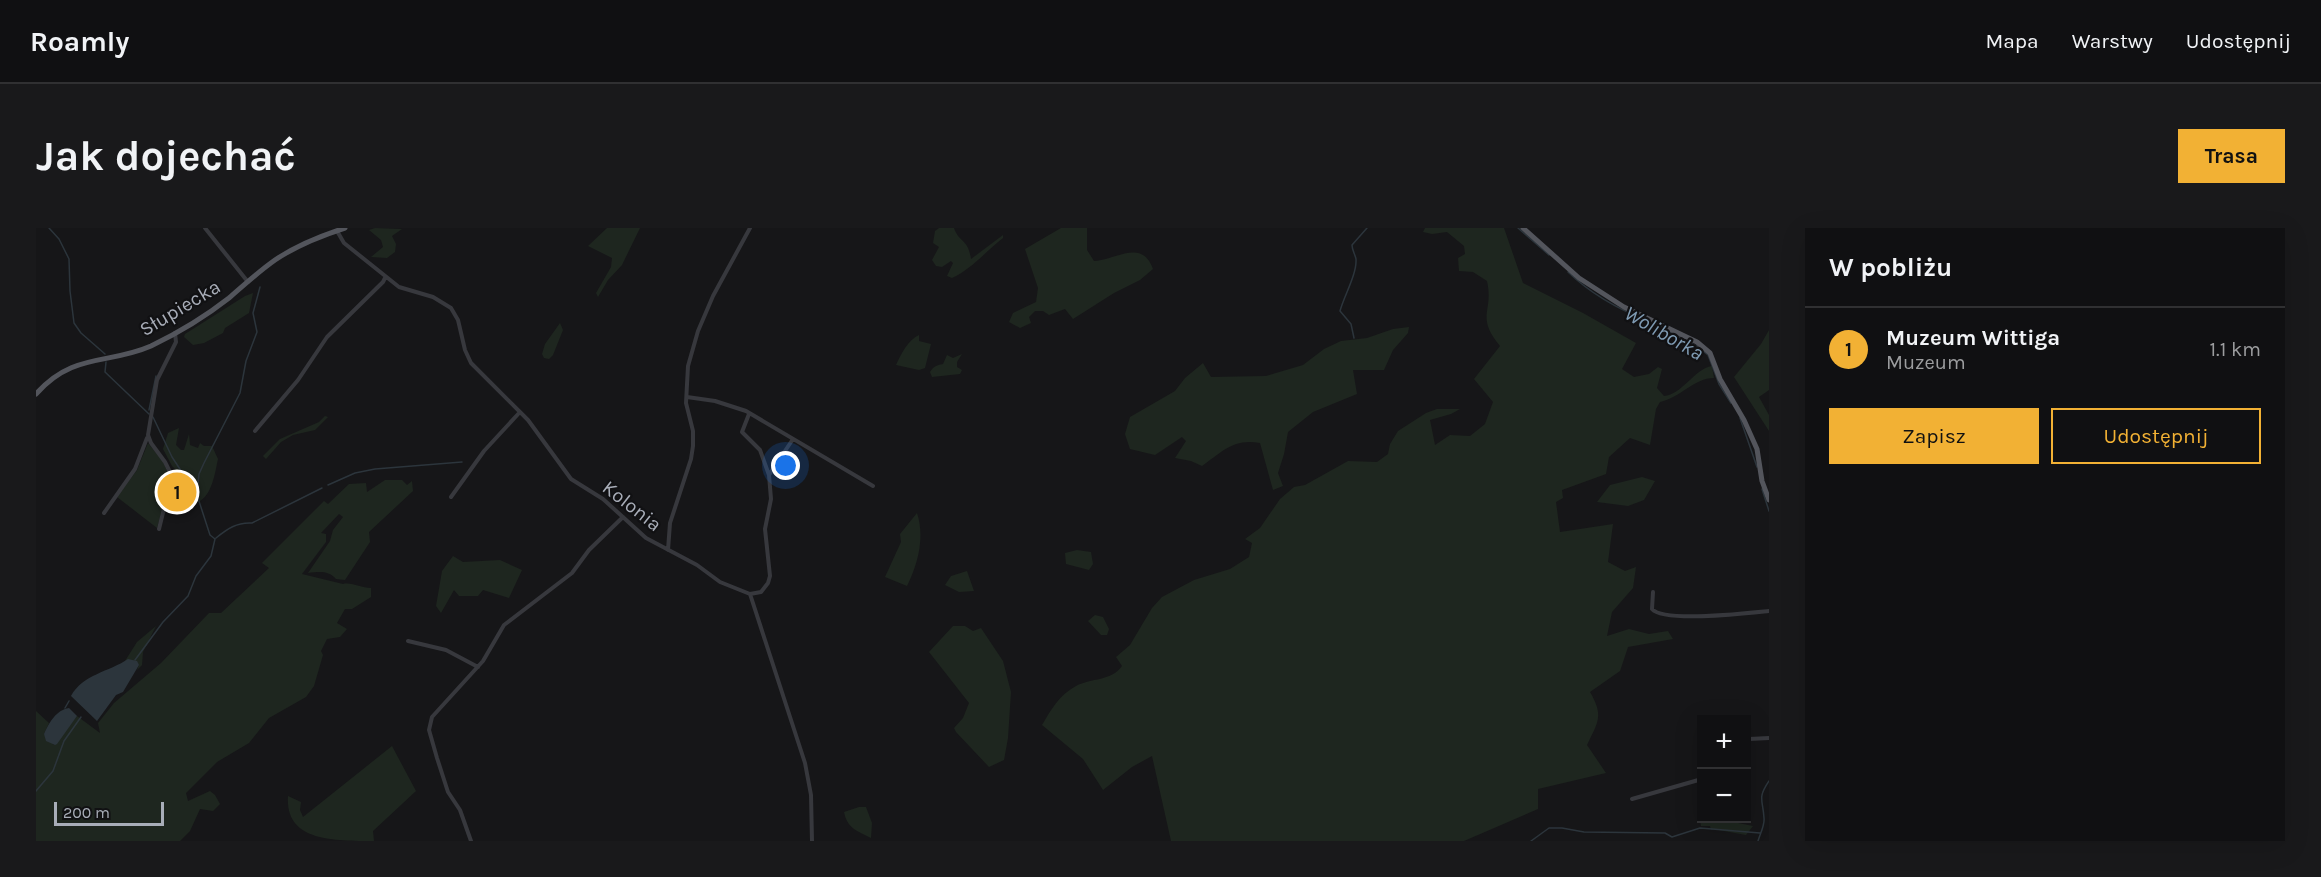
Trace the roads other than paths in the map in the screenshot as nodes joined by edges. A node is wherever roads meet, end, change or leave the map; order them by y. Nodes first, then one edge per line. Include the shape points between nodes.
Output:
1 (205, 228) edge
2 (345, 228) edge
3 (750, 228) edge
4 (1523, 228) edge
5 (337, 231) junction
6 (385, 278) junction
7 (248, 282) junction
8 (175, 333) junction
9 (36, 394) edge
10 (687, 398) junction
11 (520, 412) junction
12 (750, 414) junction
13 (255, 431) dead end
14 (148, 435) junction
15 (793, 439) junction
16 (769, 475) junction
17 (873, 486) dead end
18 (451, 497) dead end
19 (1769, 500) edge
20 (104, 513) dead end
21 (623, 517) junction
22 (159, 529) dead end
23 (668, 549) junction
24 (1653, 592) dead end
25 (750, 594) junction
26 (1769, 611) edge
27 (408, 641) dead end
28 (478, 667) junction
29 (1769, 738) edge
30 (1751, 739) edge
31 (1697, 780) edge
32 (1632, 799) dead end
33 (471, 841) edge
34 (812, 841) edge

1 - 7 street
2 - 5 main road, Słupiecka
3 - 10 street via 698,331 687,371
4 - 19 main road via 1579,278 1696,342 1710,354 1756,449
5 - 6 street, Kolonia via 344,243
5 - 7 main road, Słupiecka via 300,245
6 - 11 street, Kolonia via 406,291 433,297 451,308 471,363
6 - 13 street via 327,337 298,380
7 - 8 main road, Słupiecka
8 - 9 main road, Słupiecka via 143,349 67,369
8 - 14 street via 176,342 154,388
10 - 12 street via 715,401
10 - 23 street via 693,446 670,523
11 - 18 street via 484,451
11 - 21 street, Kolonia via 571,479
12 - 15 street
12 - 16 street via 742,432 760,450
14 - 20 street via 135,469
14 - 22 street via 172,476
15 - 16 street
15 - 17 street
16 - 25 street via 771,499 765,529 770,576 765,589
21 - 23 street, Kolonia via 646,538
21 - 28 street via 572,573 504,625
23 - 25 street, Kolonia via 720,582
24 - 26 street via 1652,609 1662,615
25 - 34 street via 805,762 811,795
27 - 28 street via 446,650
28 - 33 street via 437,710 429,730 448,792 460,810
29 - 30 street
31 - 32 street

